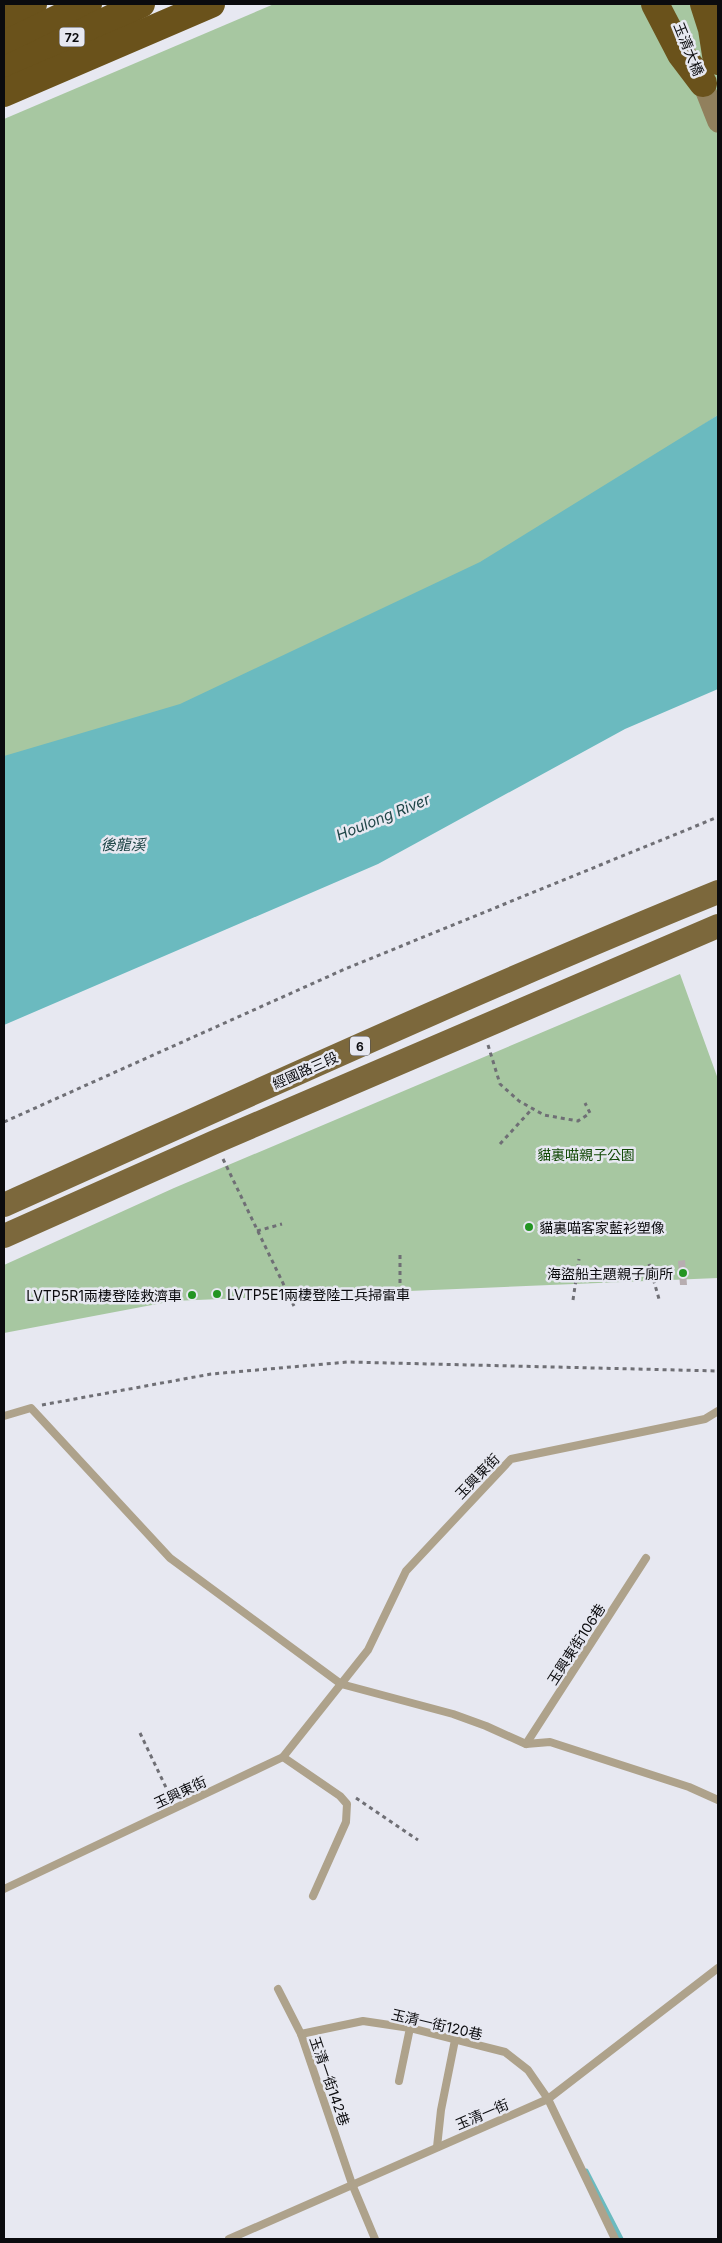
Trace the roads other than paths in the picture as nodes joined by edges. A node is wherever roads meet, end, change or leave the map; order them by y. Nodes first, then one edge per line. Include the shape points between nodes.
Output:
1 (33, 4) edge
2 (88, 4) edge
3 (141, 4) edge
4 (211, 4) edge
5 (655, 4) edge
6 (670, 4) edge
7 (694, 4) edge
8 (704, 4) edge
9 (4, 20) edge
10 (4, 45) edge
11 (713, 69) edge
12 (4, 71) edge
13 (4, 93) edge
14 (718, 122) edge
15 (718, 892) edge
16 (718, 926) edge
17 (4, 1205) edge
18 (4, 1236) edge
19 (718, 1411) edge
20 (4, 1416) edge
21 (646, 1558) dead end
22 (341, 1684) junction
23 (526, 1744) junction
24 (282, 1756) junction
25 (718, 1800) edge
26 (4, 1889) edge
27 (313, 1896) dead end
28 (718, 1968) edge
29 (278, 1989) dead end
30 (410, 2028) junction
31 (301, 2034) junction
32 (455, 2040) junction
33 (399, 2081) dead end
34 (548, 2099) junction
35 (437, 2147) junction
36 (352, 2184) junction
37 (229, 2239) edge
38 (375, 2239) edge
39 (615, 2239) edge

1 - 9 highway
2 - 10 highway, 72
3 - 12 highway, 72
4 - 13 highway
5 - 11 highway via 681,54
6 - 11 street, 玉清大橋
7 - 11 street, 玉清大橋
8 - 11 highway via 712,29
11 - 14 street, 玉清大橋
15 - 17 main road, 經國路三段 / 6 via 321,1062
16 - 18 main road, 6
19 - 22 lane, 玉興東街 via 705,1419 511,1459 406,1571 368,1650
20 - 22 lane via 31,1408 170,1558
21 - 23 lane, 玉興東街106巷
22 - 23 lane via 452,1714
22 - 24 lane, 玉興東街
23 - 25 lane via 550,1742 689,1787
24 - 26 lane, 玉興東街
24 - 27 lane via 346,1804 346,1822
28 - 34 lane, 玉清一街
29 - 31 lane, 玉清一街142巷
30 - 31 lane, 玉清一街120巷 via 363,2021
30 - 32 lane, 玉清一街120巷
30 - 33 lane
31 - 36 lane, 玉清一街142巷
32 - 34 lane, 玉清一街120巷 via 505,2052 528,2070
32 - 35 lane
34 - 35 lane, 玉清一街
34 - 39 lane, 玉清一街120巷
35 - 36 lane, 玉清一街
36 - 37 lane, 玉清一街
36 - 38 lane, 玉清一街142巷

